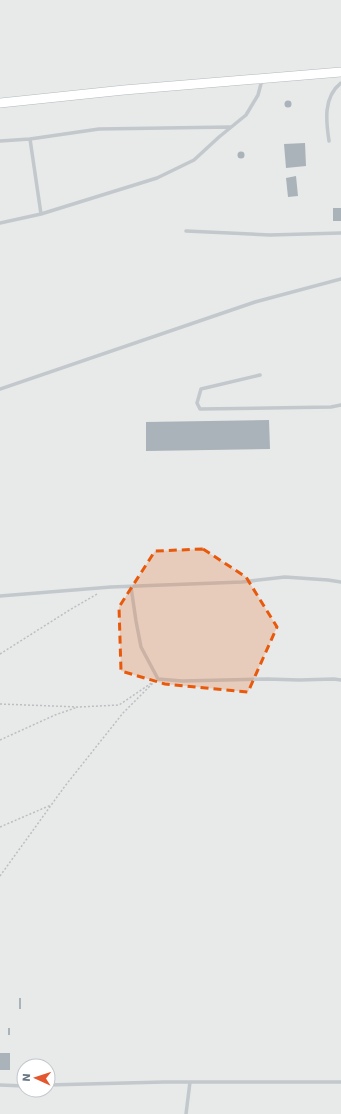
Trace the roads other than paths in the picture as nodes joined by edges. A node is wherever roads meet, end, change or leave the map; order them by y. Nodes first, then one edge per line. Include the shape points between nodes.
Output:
1 (341, 72) edge
2 (263, 79) junction
3 (341, 83) edge
4 (0, 103) edge
5 (230, 127) junction
6 (30, 139) junction
7 (0, 141) edge
8 (329, 141) dead end
9 (41, 214) junction
10 (0, 223) edge
11 (186, 231) dead end
12 (341, 233) edge
13 (341, 280) edge
14 (260, 375) dead end
15 (0, 389) edge
16 (341, 405) edge
17 (341, 582) edge
18 (131, 587) junction
19 (0, 596) edge
20 (341, 680) edge
21 (190, 1082) junction
22 (341, 1082) edge
23 (56, 1085) edge
24 (0, 1086) edge
25 (16, 1086) edge
26 (186, 1114) edge

1 - 2 main road
2 - 4 main road
2 - 5 lane via 258,95 246,115
3 - 8 lane via 332,95 326,112
5 - 6 lane via 99,129
5 - 9 lane via 194,160 157,178
6 - 7 lane
6 - 9 lane
9 - 10 lane
11 - 12 lane via 270,235
13 - 15 lane via 255,302
14 - 16 lane via 201,389 197,403 200,409
17 - 18 lane via 284,577 242,582
18 - 19 lane
18 - 20 lane via 141,647 158,679
21 - 22 lane
21 - 23 lane
21 - 26 lane
24 - 25 lane

